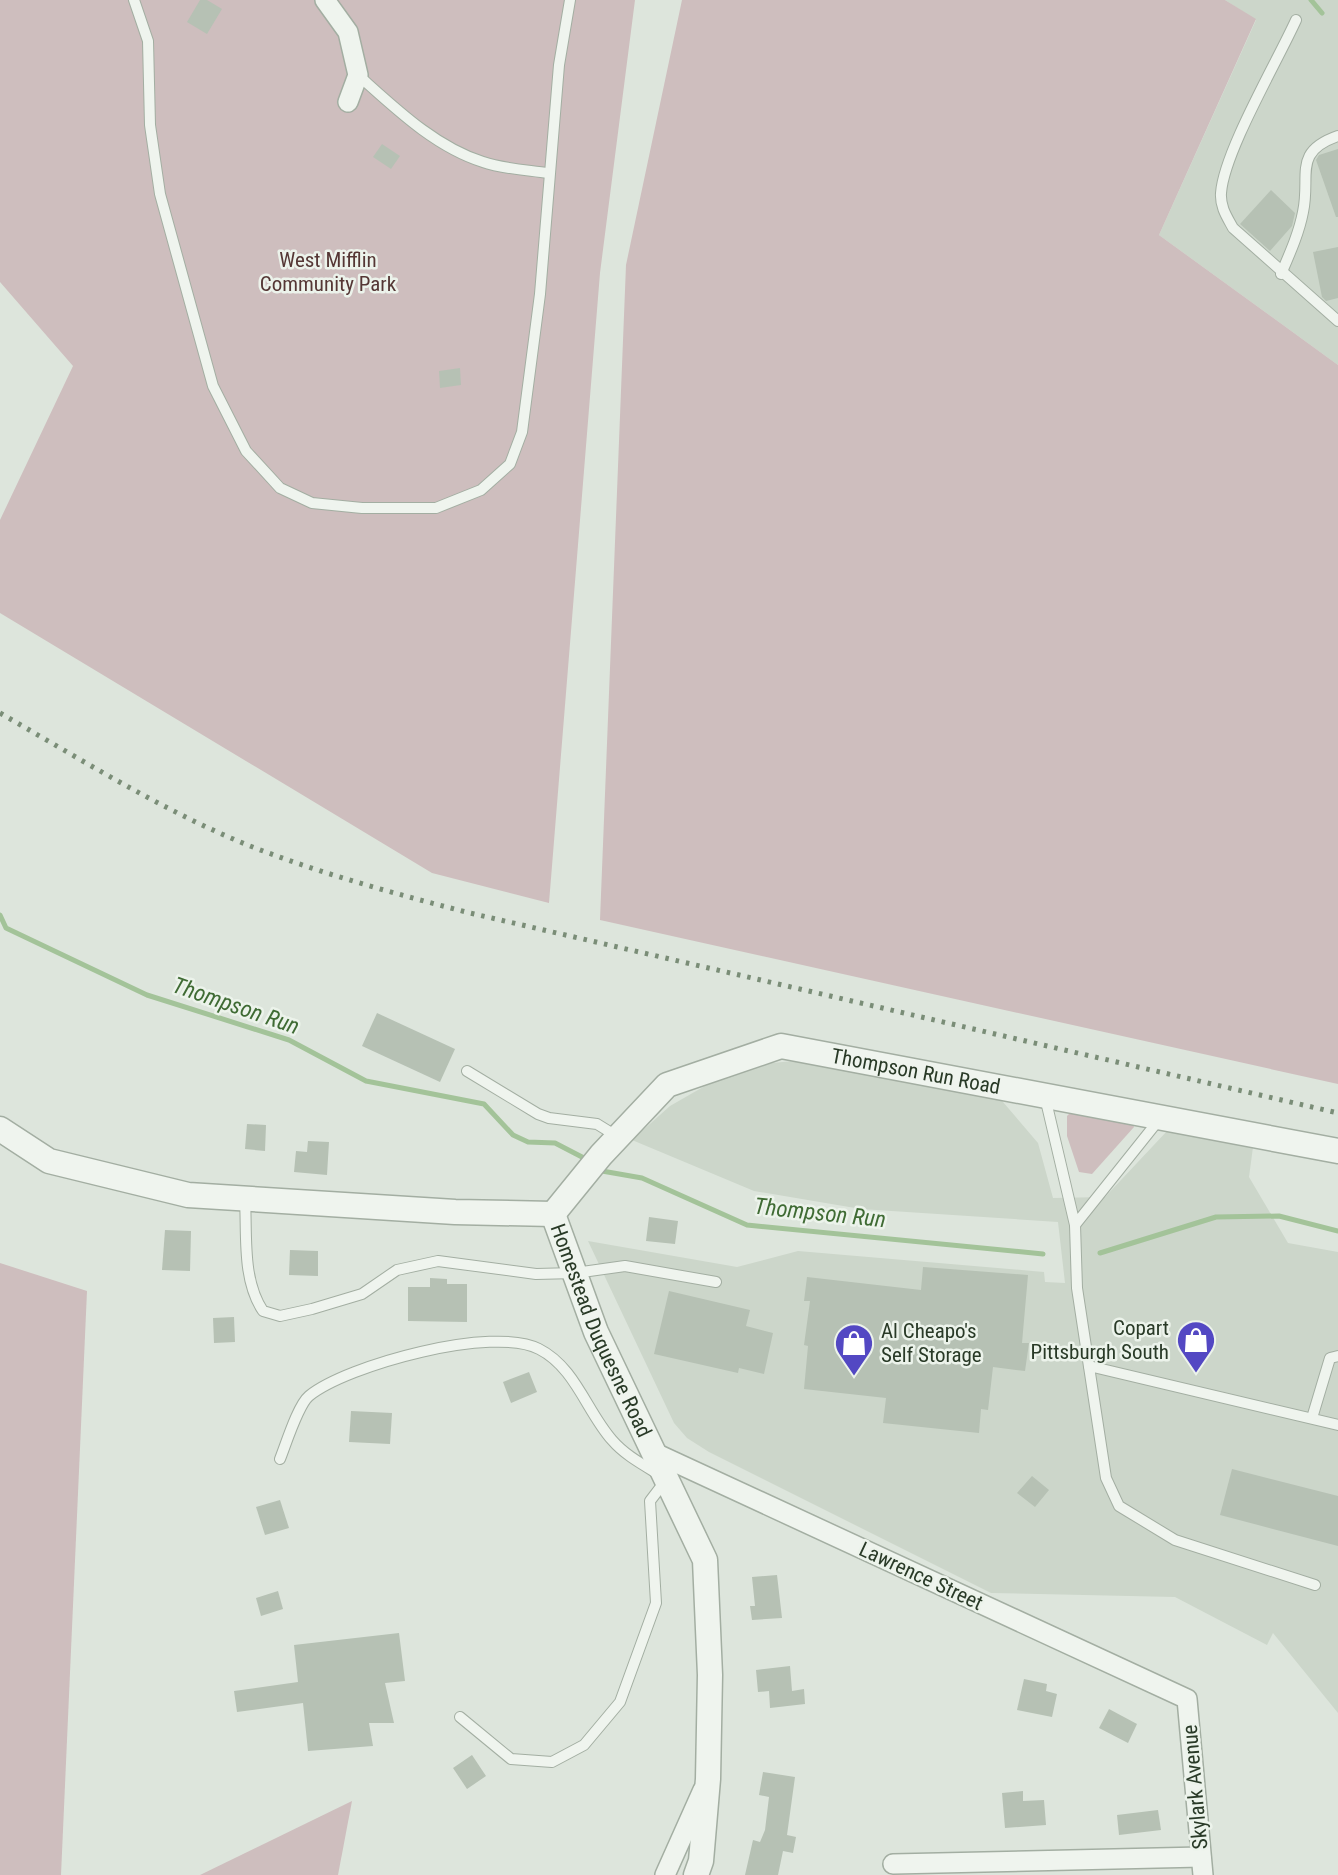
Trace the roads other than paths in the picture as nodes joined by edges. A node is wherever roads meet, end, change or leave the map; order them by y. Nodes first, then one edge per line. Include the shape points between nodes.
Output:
1 (134, 0) edge
2 (325, 0) edge
3 (570, 0) edge
4 (1296, 20) dead end
5 (358, 75) junction
6 (348, 102) dead end
7 (1338, 136) edge
8 (548, 173) junction
9 (1281, 274) junction
10 (1338, 321) edge
11 (467, 1071) dead end
12 (1044, 1096) junction
13 (1160, 1117) junction
14 (0, 1129) edge
15 (618, 1137) junction
16 (1338, 1151) edge
17 (245, 1199) junction
18 (553, 1214) junction
19 (1075, 1225) junction
20 (575, 1273) junction
21 (716, 1282) dead end
22 (1338, 1356) edge
23 (1089, 1366) junction
24 (1312, 1418) junction
25 (1338, 1425) edge
26 (655, 1453) junction
27 (280, 1459) dead end
28 (667, 1479) junction
29 (1315, 1585) dead end
30 (1187, 1699) joint
31 (460, 1717) dead end
32 (708, 1779) junction
33 (893, 1864) dead end
34 (1202, 1866) edge
35 (665, 1875) edge
36 (696, 1875) edge

1 - 8 lane via 148,41 150,125 160,194 213,386 246,451 280,488 312,503 436,508 481,490 510,464 522,432 540,294
2 - 5 street via 348,32
3 - 8 lane
4 - 9 lane via 1237,143 1221,196 1233,228
5 - 6 street
5 - 8 lane via 453,150 485,163
7 - 9 lane via 1322,142 1307,159 1304,210
9 - 10 lane
11 - 15 lane via 538,1114 597,1124
12 - 13 street, Thompson Run Road
12 - 15 street, Thompson Run Road via 781,1046 667,1085
12 - 19 lane
13 - 16 street, Thompson Run Road
13 - 19 lane
14 - 17 street, Homestead Duquesne Road via 49,1161 187,1195
15 - 18 street, Thompson Run Road
17 - 18 street, Homestead Duquesne Road
17 - 20 lane via 255,1298 263,1311 280,1316 362,1294 397,1270 438,1261 536,1274
18 - 20 street, Homestead Duquesne Road
19 - 23 lane via 1077,1288
20 - 21 lane via 625,1266
20 - 26 street, Homestead Duquesne Road via 596,1332
22 - 24 lane via 1330,1359 1325,1369
23 - 24 lane
23 - 29 lane via 1106,1478 1119,1506 1175,1540
24 - 25 lane
26 - 28 street, Homestead Duquesne Road
26 - 30 street, Lawrence Street
27 - 28 lane via 306,1398 337,1378 437,1349 511,1343 537,1348 556,1360 612,1440
28 - 31 lane via 650,1501 656,1604 620,1702 584,1745 552,1762 511,1759
28 - 32 street, Homestead Duquesne Road via 705,1560
30 - 34 street, Skylark Avenue
32 - 35 street
32 - 36 street, Homestead Duquesne Road
33 - 34 street

